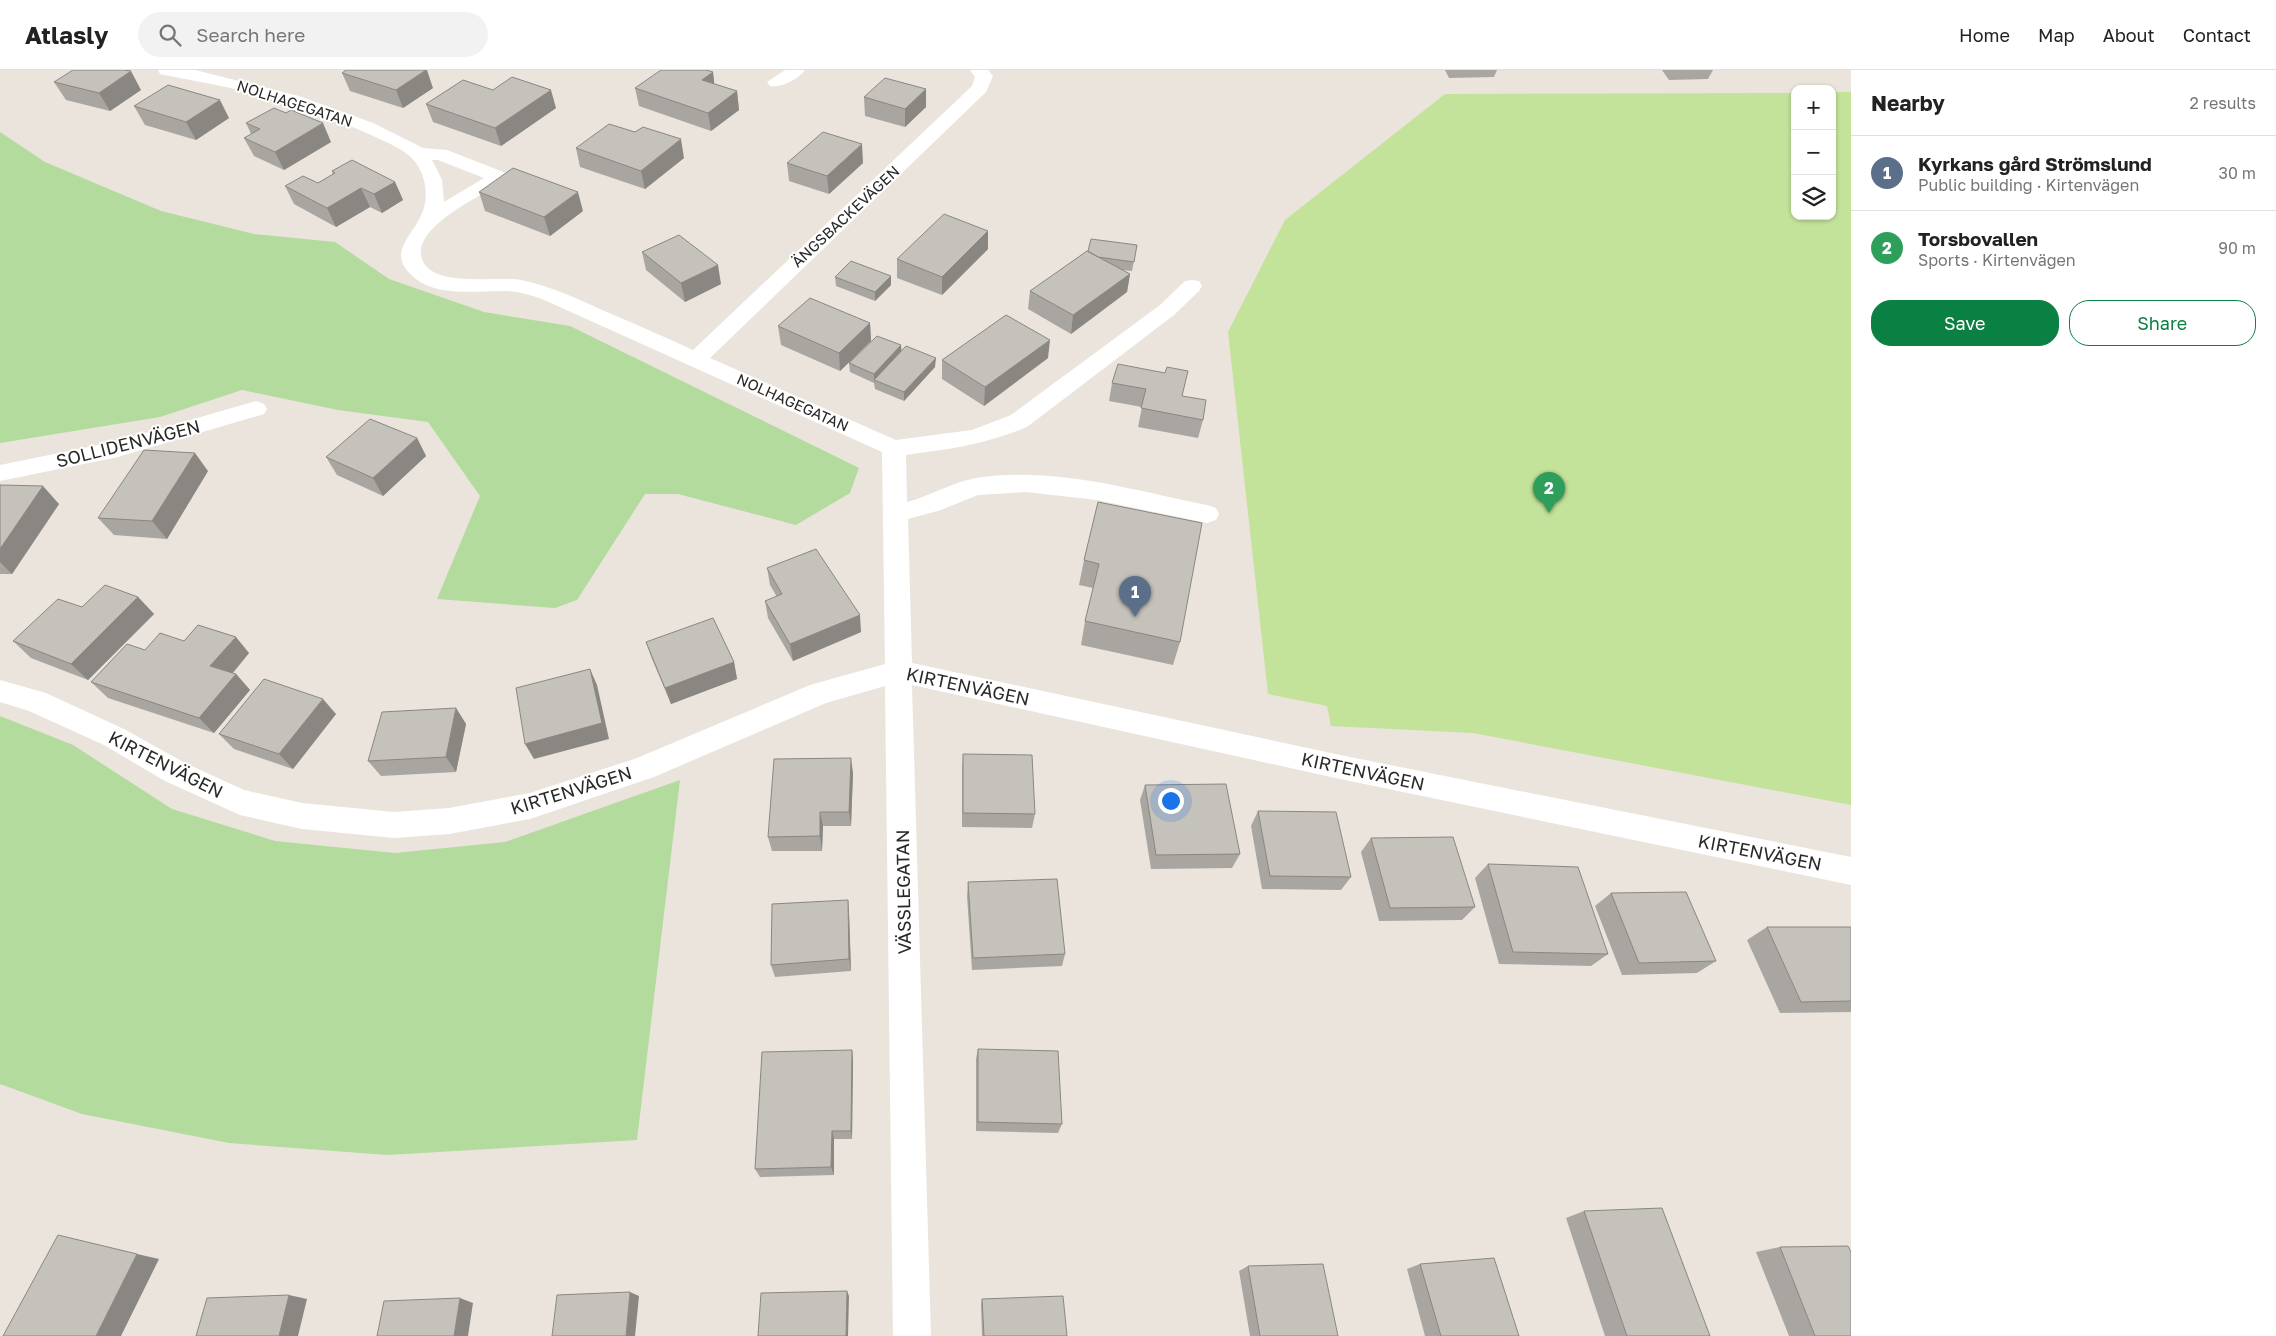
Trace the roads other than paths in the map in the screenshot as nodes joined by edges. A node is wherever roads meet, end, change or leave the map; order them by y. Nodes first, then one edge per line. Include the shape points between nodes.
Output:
1 (166, 70) edge
2 (797, 70) edge
3 (978, 70) edge
4 (776, 82) dead end
5 (418, 154) junction
6 (429, 219) junction
7 (1192, 286) dead end
8 (696, 359) junction
9 (256, 410) dead end
10 (894, 448) junction
11 (0, 473) edge
12 (895, 514) junction
13 (1207, 514) dead end
14 (898, 671) junction
15 (0, 691) edge
16 (1851, 871) edge
17 (912, 1336) edge

1 - 5 street, NOLHAGEGATAN via 229,82 311,106 388,136
2 - 4 street
3 - 8 street, ÄNGSBACKEVÄGEN via 984,76 980,88
5 - 6 street, NOLHAGEGATAN via 431,173 435,190 435,203
5 - 6 street, NOLHAGEGATAN via 440,154 499,177
6 - 8 street, NOLHAGEGATAN via 413,241 410,254 415,266 430,278 450,284 530,288
7 - 10 street via 1166,310 1019,421 972,438
8 - 10 street, NOLHAGEGATAN
9 - 11 street, SOLLIDENVÄGEN via 118,449
10 - 12 street, VÄSSLEGATAN
12 - 13 street via 975,487 1026,483 1097,490
12 - 14 street, VÄSSLEGATAN
14 - 15 street, KIRTENVÄGEN via 820,693 644,768 530,806 449,821 394,825 302,816 240,802 175,772 114,737 36,701
14 - 16 street, KIRTENVÄGEN via 1345,768
14 - 17 street, VÄSSLEGATAN

